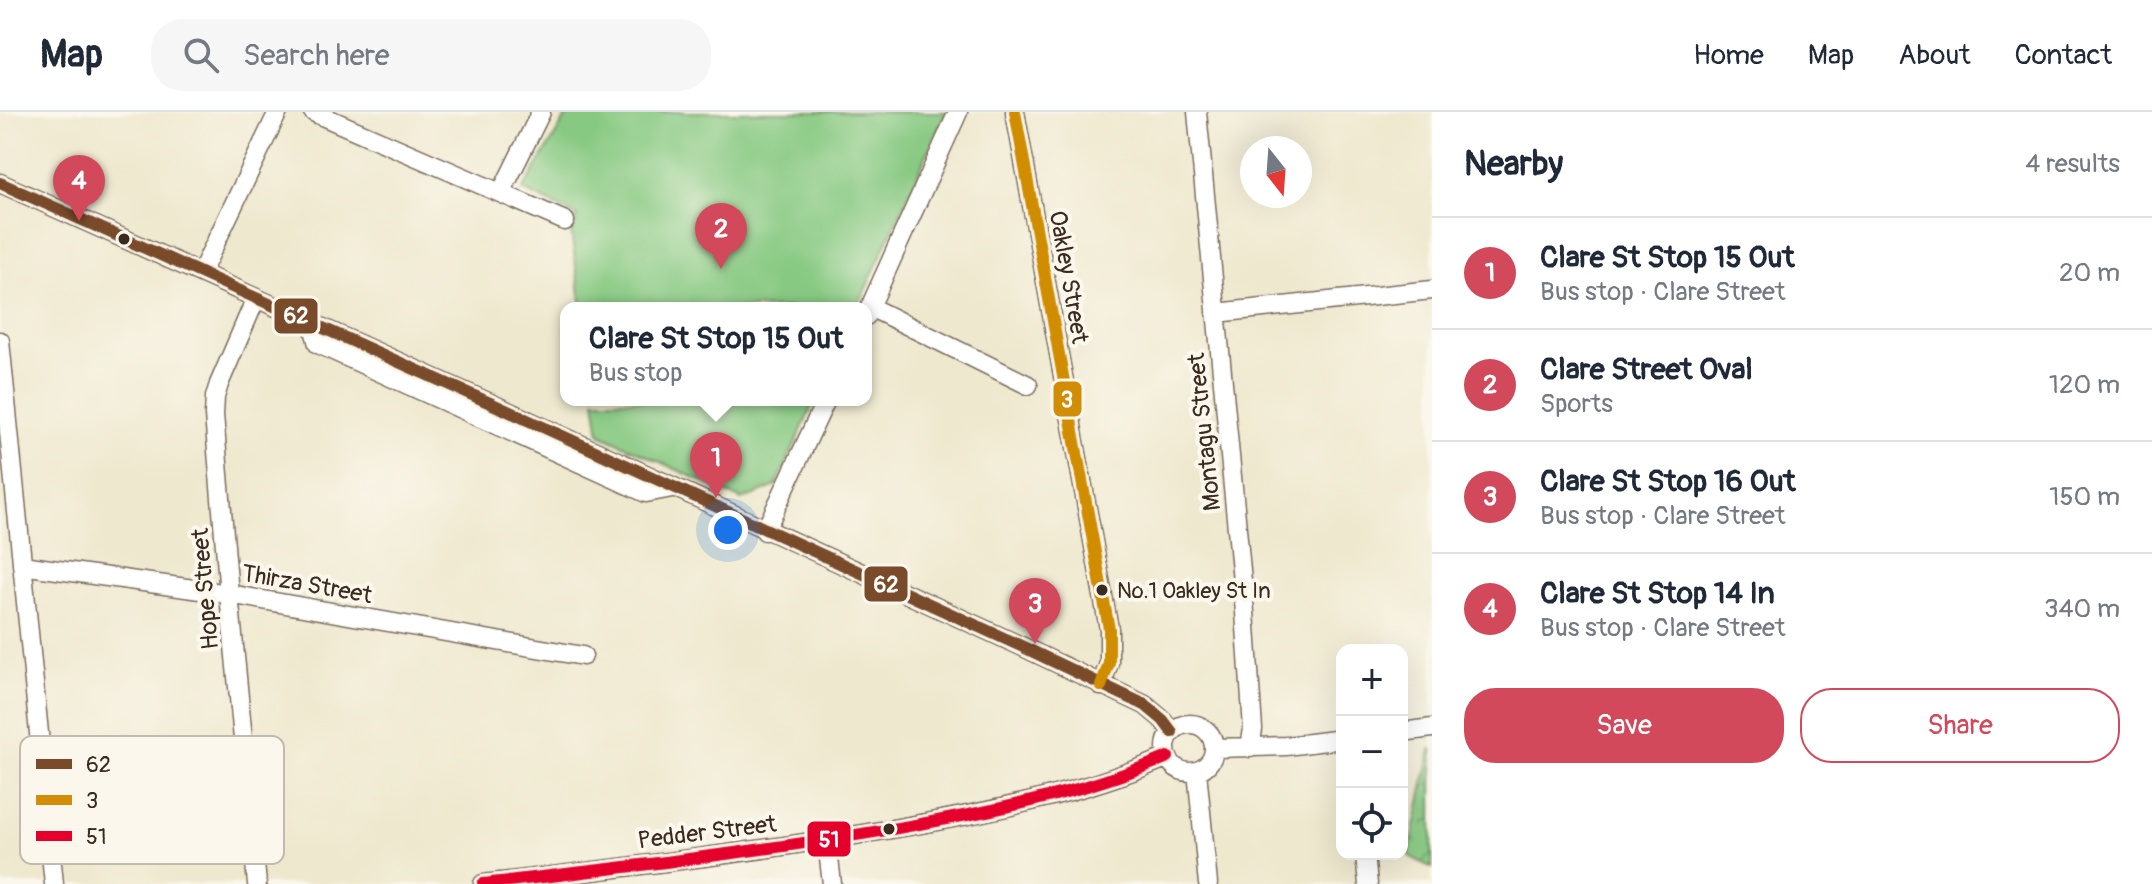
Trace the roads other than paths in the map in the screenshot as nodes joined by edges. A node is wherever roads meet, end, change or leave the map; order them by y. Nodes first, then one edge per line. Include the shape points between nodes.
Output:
1 (278, 112) edge
2 (313, 112) edge
3 (541, 112) edge
4 (958, 112) edge
5 (1015, 112) edge
6 (1197, 112) edge
7 (0, 183) edge
8 (501, 193) junction
9 (565, 221) dead end
10 (201, 273) junction
11 (1432, 290) edge
12 (256, 298) junction
13 (872, 302) edge
14 (872, 313) edge
15 (1216, 313) junction
16 (0, 341) edge
17 (1028, 385) dead end
18 (823, 406) edge
19 (765, 531) junction
20 (22, 565) junction
21 (229, 594) junction
22 (583, 656) dead end
23 (1101, 686) junction
24 (1432, 728) edge
25 (1408, 731) edge
26 (1172, 732) junction
27 (39, 736) edge
28 (243, 736) edge
29 (1336, 740) edge
30 (1214, 748) junction
31 (1250, 748) junction
32 (1168, 757) junction
33 (1197, 771) junction
34 (827, 841) junction
35 (1366, 860) edge
36 (52, 864) edge
37 (255, 864) edge
38 (546, 880) edge
39 (54, 884) edge
40 (257, 884) edge
41 (483, 884) edge
42 (832, 884) edge
43 (1208, 884) edge
44 (1368, 884) edge

1 - 10 street
2 - 8 street
3 - 8 street
4 - 13 street
5 - 23 street, Oakley Street via 1109,629 1109,663
6 - 15 street, Montagu Street
7 - 10 street
8 - 9 street
10 - 12 street
11 - 15 street
12 - 19 street
12 - 21 street, Hope Street via 215,397
14 - 17 street
15 - 31 street, Montagu Street via 1245,612
16 - 20 street
18 - 19 street
19 - 23 street
20 - 21 street, Thirza Street
20 - 27 street
21 - 22 street, Thirza Street
21 - 28 street, Hope Street
23 - 26 street via 1145,705
24 - 25 street
26 - 30 street via 1199,725 1210,734
26 - 32 street
29 - 31 street
30 - 31 street
30 - 33 street via 1209,762
32 - 33 street via 1183,770
32 - 34 street, Pedder Street via 1124,775 999,808
33 - 43 street
34 - 38 street, Pedder Street
34 - 42 street
35 - 44 street
36 - 39 street
37 - 40 street, Hope Street
38 - 41 street, Pedder Street

